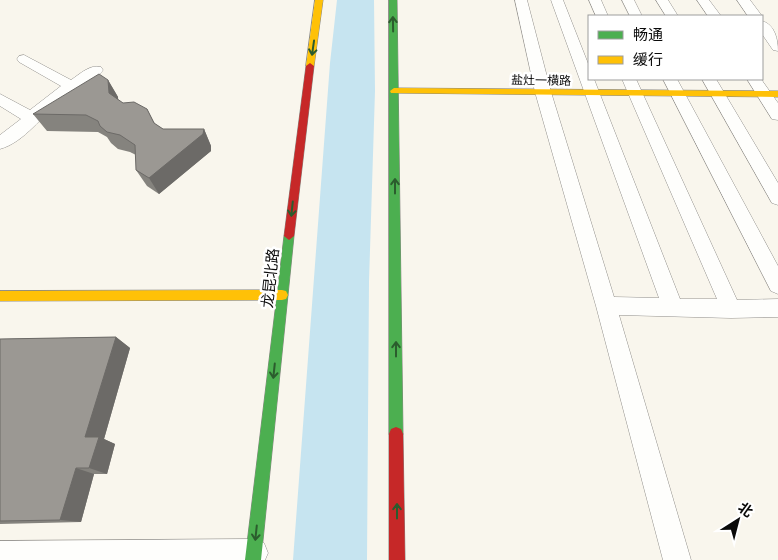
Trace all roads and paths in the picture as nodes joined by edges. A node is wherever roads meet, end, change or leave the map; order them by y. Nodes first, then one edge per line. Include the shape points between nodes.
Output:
1 (319, 0) edge
2 (393, 0) edge
3 (521, 0) edge
4 (557, 0) edge
5 (594, 0) edge
6 (628, 0) edge
7 (662, 0) edge
8 (703, 0) edge
9 (743, 0) edge
10 (602, 15) edge
11 (636, 15) edge
12 (671, 15) edge
13 (713, 15) edge
14 (754, 15) edge
15 (763, 26) edge
16 (778, 47) edge
17 (24, 59) dead end
18 (96, 70) dead end
19 (710, 80) edge
20 (755, 80) edge
21 (70, 86) junction
22 (632, 86) edge
23 (673, 86) edge
24 (394, 91) junction
25 (543, 92) junction
26 (592, 93) junction
27 (718, 94) junction
28 (771, 94) edge
29 (0, 99) edge
30 (778, 115) edge
31 (31, 118) junction
32 (0, 143) edge
33 (778, 198) edge
34 (778, 285) edge
35 (282, 295) junction
36 (0, 296) edge
37 (606, 306) junction
38 (673, 308) junction
39 (778, 308) edge
40 (731, 309) junction
41 (0, 555) edge
42 (254, 556) edge
43 (398, 560) edge
44 (677, 560) edge

1 -> 35 main road, 龙昆北路
24 -> 2 main road
3 - 25 street
4 - 26 street
5 - 10 street
6 - 11 street
7 - 12 street
8 - 13 street
9 - 14 street
15 - 16 street
17 - 21 street
18 - 21 street
19 - 27 street
20 - 28 street
21 - 31 street
22 - 23 main road, 盐灶一横路
22 - 26 main road, 盐灶一横路
22 - 40 street
23 - 27 main road, 盐灶一横路
23 - 34 street
24 - 25 main road, 盐灶一横路
43 -> 24 main road
25 - 26 main road, 盐灶一横路
25 - 37 street
26 - 38 street
27 - 28 main road, 盐灶一横路
27 - 33 street
28 - 30 street
29 - 31 street
31 - 32 street
35 - 36 main road
35 -> 42 main road, 龙昆北路
37 - 38 street
37 - 44 street
38 - 40 street
39 - 40 street
41 - 42 street

